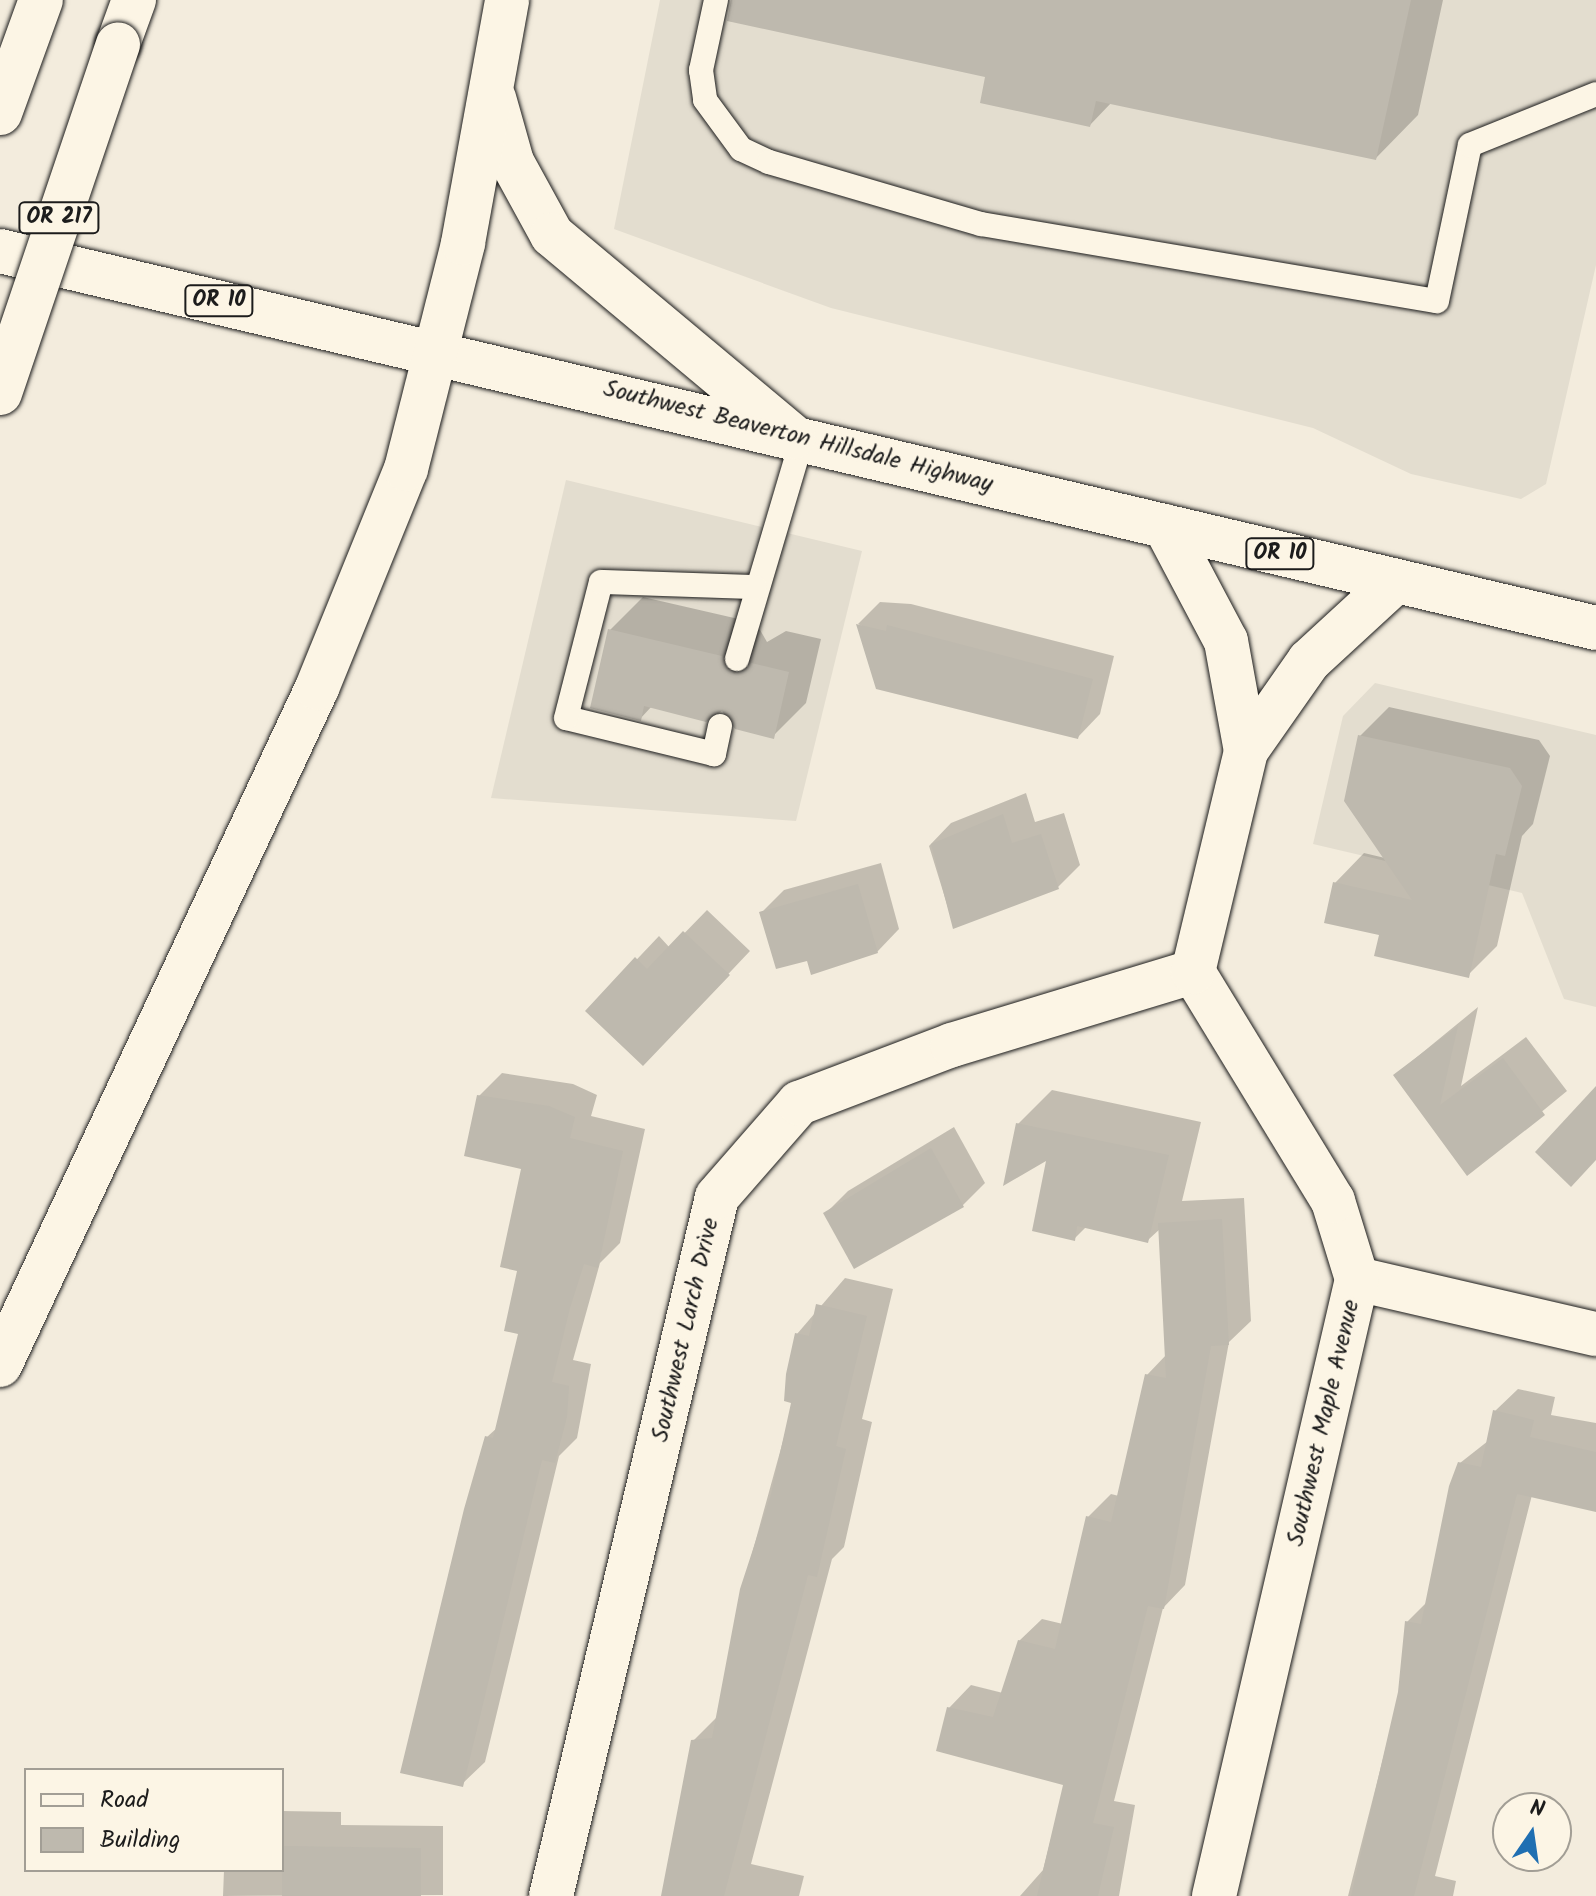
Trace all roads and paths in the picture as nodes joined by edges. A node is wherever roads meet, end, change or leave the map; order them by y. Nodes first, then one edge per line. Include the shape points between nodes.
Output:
1 (134, 0) edge
2 (507, 0) edge
3 (716, 0) edge
4 (37, 10) edge
5 (490, 86) junction
6 (1596, 94) edge
7 (0, 113) edge
8 (0, 251) edge
9 (437, 351) junction
10 (0, 393) edge
11 (798, 438) junction
12 (1165, 526) junction
13 (1395, 582) junction
14 (755, 587) junction
15 (1596, 628) edge
16 (737, 659) dead end
17 (720, 726) dead end
18 (1246, 751) junction
19 (1193, 972) junction
20 (1357, 1279) junction
21 (1596, 1334) edge
22 (0, 1365) edge
23 (551, 1896) edge
24 (1214, 1896) edge

1 - 10 main road, OR 217, bridge
2 - 5 main road
3 - 6 lane via 701,70 705,100 741,149 769,162 981,224 1437,301 1470,145
4 - 7 main road
5 - 9 main road
5 - 11 main road via 512,162 552,235
8 - 9 main road, Southwest Beaverton Hillsdale Highway / OR 10
9 - 11 main road, Southwest Beaverton Hillsdale Highway / OR 10
9 - 22 main road via 406,469 317,688
11 - 12 main road, Southwest Beaverton Hillsdale Highway / OR 10
11 - 14 lane
12 - 13 main road, Southwest Beaverton Hillsdale Highway / OR 10
12 - 18 main road via 1226,641
13 - 15 main road, Southwest Beaverton Hillsdale Highway / OR 10
13 - 18 main road via 1309,661
14 - 16 lane
14 - 17 lane via 601,582 566,718 714,754
18 - 19 main road
19 - 20 main road, Southwest Maple Avenue via 1333,1201
19 - 23 main road, Southwest Larch Drive via 952,1045 799,1103 717,1197
20 - 21 main road
20 - 24 main road, Southwest Maple Avenue

